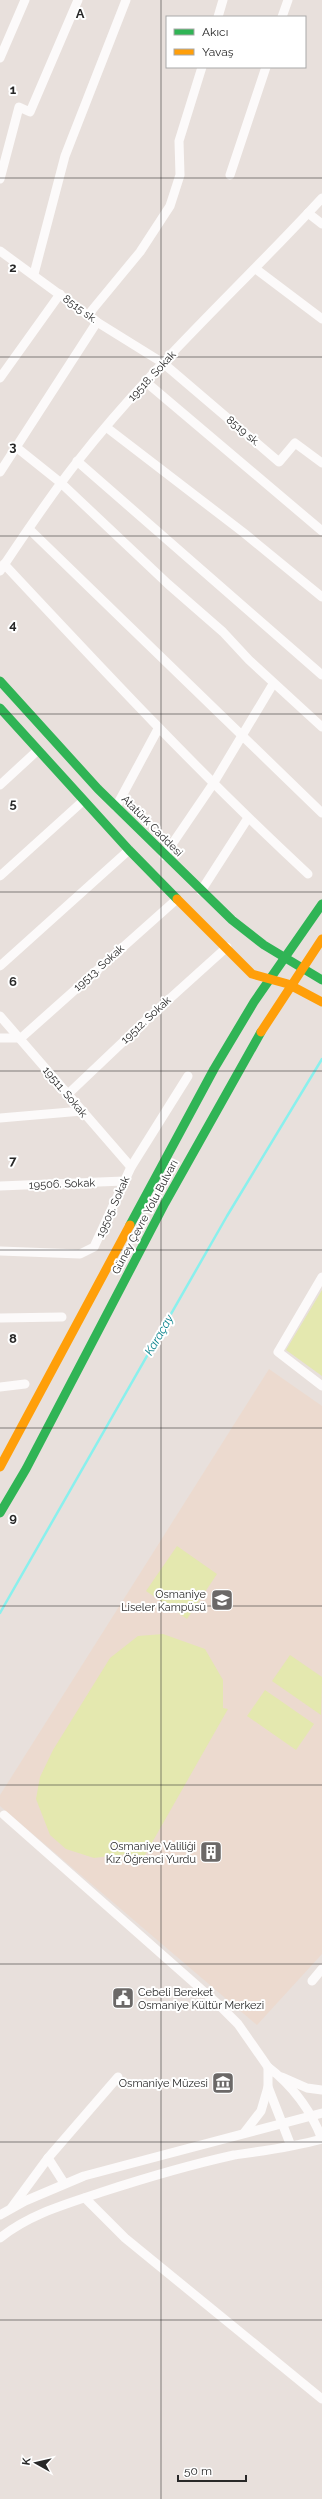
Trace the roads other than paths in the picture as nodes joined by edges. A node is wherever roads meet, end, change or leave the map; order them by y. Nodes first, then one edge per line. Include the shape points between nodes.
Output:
1 (25, 0) edge
2 (78, 0) edge
3 (126, 0) edge
4 (223, 0) edge
5 (288, 0) edge
6 (218, 16) edge
7 (282, 16) edge
8 (0, 58) edge
9 (202, 68) edge
10 (266, 68) edge
11 (230, 176) dead end
12 (0, 179) edge
13 (322, 198) edge
14 (308, 213) junction
15 (322, 224) edge
16 (0, 251) edge
17 (256, 269) junction
18 (34, 274) junction
19 (60, 294) junction
20 (88, 315) junction
21 (322, 320) edge
22 (98, 322) junction
23 (162, 363) junction
24 (0, 378) edge
25 (146, 382) junction
26 (106, 427) junction
27 (16, 447) junction
28 (77, 461) junction
29 (322, 463) edge
30 (0, 472) edge
31 (61, 483) junction
32 (29, 529) junction
33 (322, 530) edge
34 (2, 568) edge
35 (322, 597) edge
36 (322, 675) edge
37 (0, 681) edge
38 (273, 684) junction
39 (0, 708) edge
40 (322, 727) edge
41 (158, 729) junction
42 (242, 736) junction
43 (38, 750) junction
44 (213, 784) junction
45 (0, 785) edge
46 (83, 801) junction
47 (116, 807) junction
48 (322, 813) edge
49 (248, 818) junction
50 (129, 850) junction
51 (164, 856) junction
52 (308, 874) dead end
53 (0, 876) edge
54 (201, 891) junction
55 (178, 899) junction
56 (322, 904) edge
57 (322, 939) edge
58 (227, 947) junction
59 (284, 958) junction
60 (0, 966) edge
61 (305, 968) junction
62 (271, 977) junction
63 (322, 980) edge
64 (291, 986) junction
65 (322, 1002) edge
66 (0, 1016) edge
67 (0, 1038) edge
68 (21, 1038) junction
69 (188, 1076) dead end
70 (67, 1095) junction
71 (82, 1111) junction
72 (0, 1118) edge
73 (131, 1166) junction
74 (124, 1181) junction
75 (0, 1186) edge
76 (0, 1251) edge
77 (322, 1277) edge
78 (62, 1317) dead end
79 (0, 1318) edge
80 (25, 1384) dead end
81 (322, 1386) edge
82 (0, 1387) edge
83 (0, 1467) edge
84 (0, 1513) edge
85 (4, 1815) dead end
86 (322, 1969) edge
87 (312, 1980) dead end
88 (268, 2067) junction
89 (280, 2076) junction
90 (118, 2077) dead end
91 (268, 2087) junction
92 (322, 2090) edge
93 (322, 2112) edge
94 (313, 2115) junction
95 (284, 2122) junction
96 (244, 2132) junction
97 (291, 2146) junction
98 (48, 2158) junction
99 (64, 2184) junction
100 (85, 2198) junction
101 (11, 2209) junction
102 (0, 2215) edge
103 (0, 2238) edge
104 (322, 2399) edge

1 - 8 street
2 - 12 street via 30,112 19,107
3 - 18 street via 64,156
4 - 6 street
5 - 7 street
9 - 20 street via 179,141 180,176 170,206 140,252
10 - 11 street
13 - 14 street, 19518. Sokak
14 - 15 street
14 - 17 street, 19518. Sokak
16 - 18 street, 8515 sk.
17 - 21 street
17 - 23 street, 19518. Sokak
18 - 19 street, 8515 sk.
19 - 20 street, 8515 sk.
19 - 24 street
20 - 22 street, 8515 sk.
22 - 23 street, 8515 sk.
22 - 27 street
23 - 25 street, 19518. Sokak
23 - 29 street, 8519 sk. via 278,462 295,443
25 - 26 street, 19518. Sokak
25 - 33 street
26 - 28 street, 19518. Sokak
26 - 35 street via 244,533
27 - 30 street
27 - 31 street
28 - 31 street, 19518. Sokak
28 - 36 street
31 - 32 street, 19518. Sokak
31 - 38 street via 223,632
32 - 34 street, 19518. Sokak
32 - 42 street
34 - 41 street
37 - 47 main road, Atatürk Caddesi
38 - 40 street
38 - 42 street
39 - 43 main road
41 - 44 street
41 - 47 street
42 - 44 street
42 - 48 street
43 - 45 street
43 - 46 main road
44 - 49 street
44 - 51 street
46 - 50 main road
46 - 53 street
47 - 51 main road, Atatürk Caddesi
49 - 52 street
49 - 54 street
50 - 55 main road
50 - 60 street
51 - 54 main road, Atatürk Caddesi
54 - 59 main road, Atatürk Caddesi via 232,920
55 - 58 main road
55 - 68 street, 19513. Sokak
56 - 59 main road, Güney Çevre Yolu Bulvarı
57 - 61 main road, Güney Çevre Yolu Bulvarı
58 - 62 main road via 252,974
58 - 70 street, 19512. Sokak
59 - 61 main road, Atatürk Caddesi
59 - 62 main road, Güney Çevre Yolu Bulvarı
61 - 63 main road, Atatürk Caddesi
61 - 64 main road, Güney Çevre Yolu Bulvarı
62 - 64 main road
62 - 83 main road, Güney Çevre Yolu Bulvarı via 214,1069
64 - 65 main road via 307,992
64 - 84 main road, Güney Çevre Yolu Bulvarı via 261,1031 165,1204
66 - 68 street, 19511. Sokak
67 - 68 street
68 - 70 street, 19511. Sokak
69 - 73 street, 19505. Sokak
70 - 71 street, 19511. Sokak
71 - 72 street
71 - 73 street, 19511. Sokak
73 - 74 street, 19505. Sokak
74 - 75 street, 19506. Sokak
74 - 76 street, 19505. Sokak via 98,1242 87,1251 80,1254
77 - 81 street via 278,1352
78 - 79 street
80 - 82 street
85 - 88 street via 218,2004 242,2030
86 - 87 street
88 - 89 street
88 - 91 street
89 - 92 street via 307,2088
89 - 94 street
90 - 98 street
91 - 95 street
91 - 96 street via 261,2111
93 - 94 street
94 - 95 street
94 - 97 street via 322,2139
95 - 96 street
95 - 97 street
96 - 99 street via 84,2176
97 - 100 street via 197,2164
98 - 99 street
98 - 101 street
99 - 101 street
100 - 103 street via 29,2218
100 - 104 street via 125,2238
101 - 102 street

